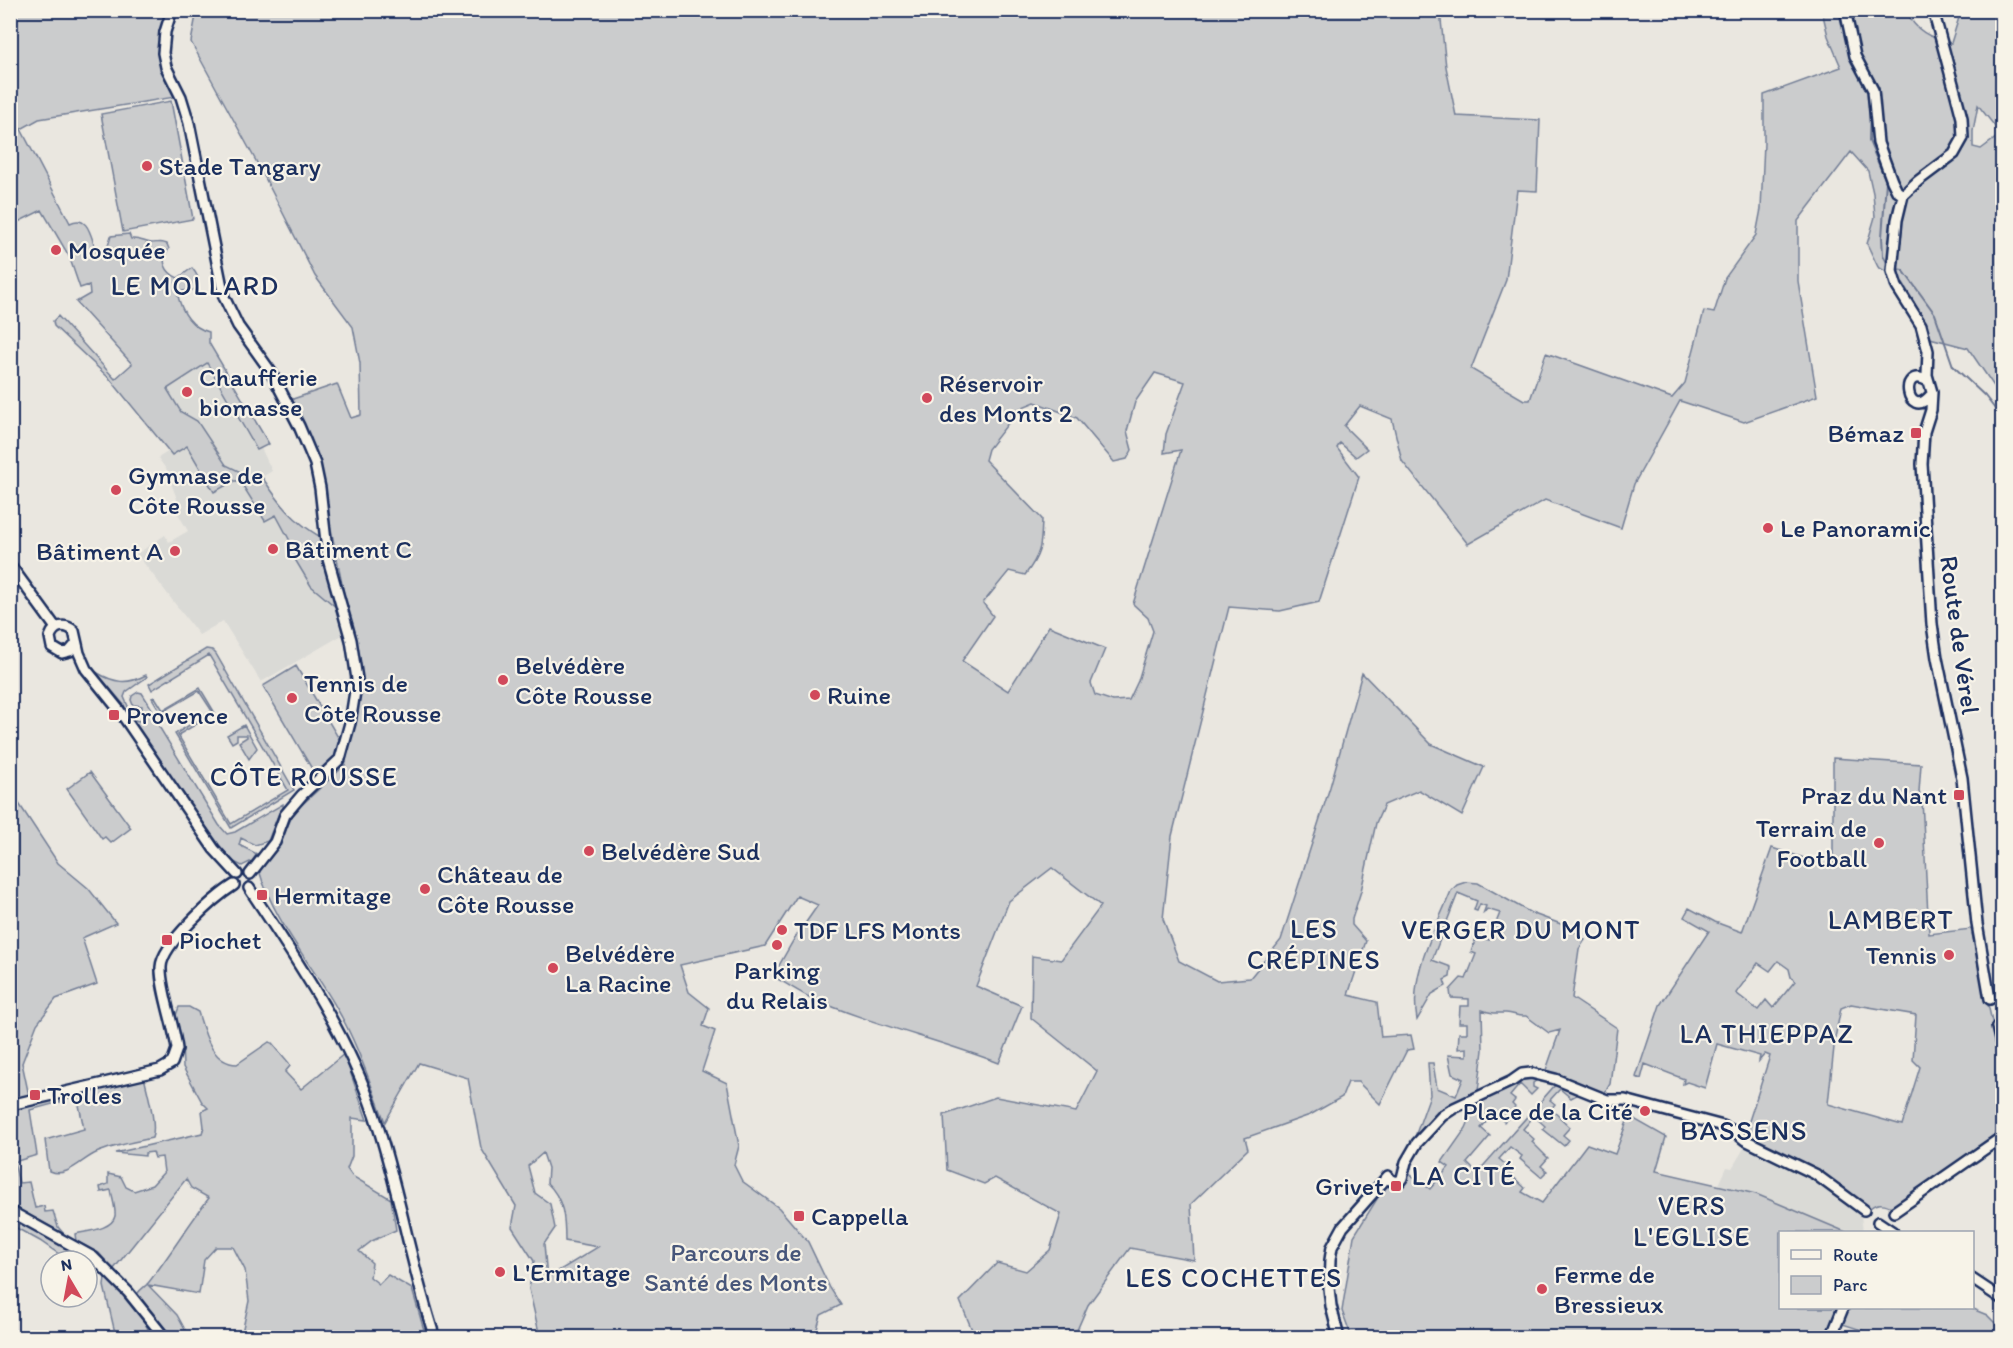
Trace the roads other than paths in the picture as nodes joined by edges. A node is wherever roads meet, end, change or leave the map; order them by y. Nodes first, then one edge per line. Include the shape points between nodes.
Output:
1 (172, 10) edge
2 (1845, 10) edge
3 (1933, 10) edge
4 (1906, 192) junction
5 (1926, 342) junction
6 (1916, 379) junction
7 (1928, 381) junction
8 (1930, 396) junction
9 (1919, 402) junction
10 (1928, 418) junction
11 (10, 565) edge
12 (56, 628) junction
13 (76, 644) junction
14 (66, 653) junction
15 (86, 669) junction
16 (237, 874) junction
17 (250, 874) junction
18 (234, 885) junction
19 (249, 888) junction
20 (1990, 999) dead end
21 (1997, 1027) dead end
22 (2002, 1048) edge
23 (10, 1105) edge
24 (2002, 1137) edge
25 (1864, 1210) dead end
26 (10, 1211) edge
27 (1894, 1212) dead end
28 (1878, 1222) dead end
29 (1890, 1231) edge
30 (1974, 1280) edge
31 (2002, 1299) edge
32 (1843, 1309) edge
33 (165, 1338) edge
34 (435, 1338) edge
35 (1339, 1338) edge
36 (1831, 1338) edge

1 - 17 street via 163,53 189,123 224,297 238,326 271,372 315,464 328,559 348,628 357,679 340,759 285,815 275,842
2 - 4 street via 1855,56 1873,90 1876,133 1889,172
3 - 4 street via 1962,118 1963,138 1954,154
4 - 5 street via 1897,220 1893,279 1922,325
5 - 6 street
5 - 7 street
6 - 7 street
6 - 9 street via 1908,390 1910,397
7 - 8 street
8 - 9 street
8 - 10 street, Route de Vérel
9 - 10 street
10 - 20 street, Route de Vérel via 1922,464 1932,624 1962,778 1977,924
11 - 12 street
12 - 13 street via 71,628
12 - 14 street via 50,637 51,646
13 - 14 street
13 - 15 street
14 - 15 street
15 - 16 street via 214,849
16 - 17 street
16 - 18 street
17 - 19 street
18 - 19 street via 240,890
18 - 23 street via 198,915 166,954 161,969 177,1044 172,1063 136,1077
19 - 34 street via 320,996 352,1059 374,1114
21 - 22 street
24 - 27 street
25 - 35 street via 1815,1174 1723,1126 1625,1100 1607,1100 1567,1082 1522,1074 1442,1116 1417,1143 1399,1182 1388,1176 1343,1227 1330,1260 1331,1306
26 - 33 street via 93,1257
28 - 29 street
30 - 31 street
32 - 36 street

